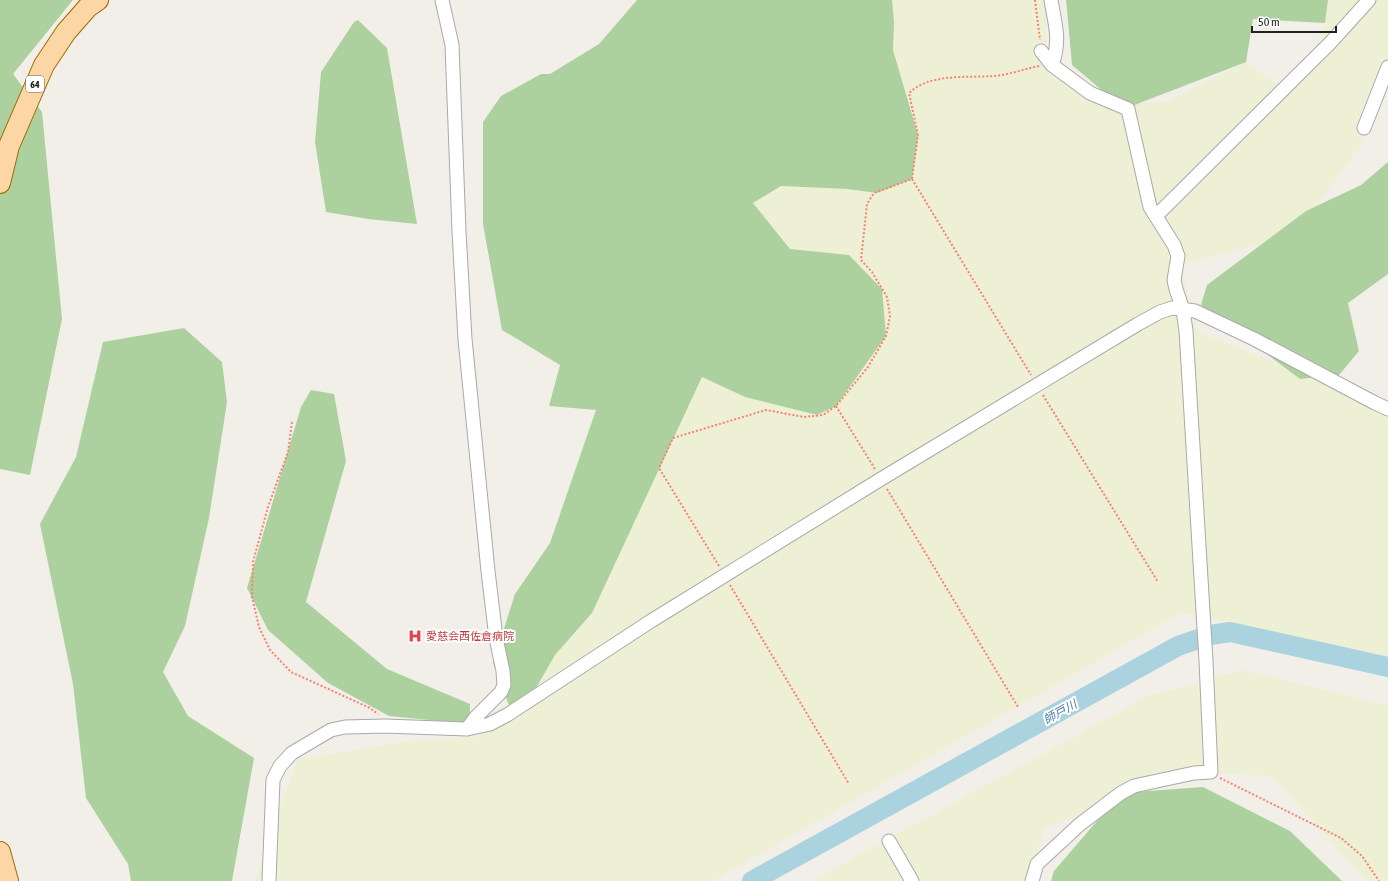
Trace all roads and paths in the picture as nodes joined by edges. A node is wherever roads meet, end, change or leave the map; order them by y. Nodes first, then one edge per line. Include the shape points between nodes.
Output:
1 (98, 0) edge
2 (442, 0) edge
3 (1034, 0) edge
4 (1051, 0) edge
5 (1369, 0) edge
6 (1041, 51) joint
7 (1052, 65) junction
8 (1388, 67) edge
9 (1364, 128) dead end
10 (0, 183) edge
11 (1156, 216) junction
12 (1183, 310) junction
13 (836, 406) junction
14 (1388, 409) edge
15 (292, 422) dead end
16 (881, 479) junction
17 (725, 576) junction
18 (1018, 707) dead end
19 (385, 726) junction
20 (468, 729) junction
21 (1211, 772) junction
22 (849, 784) dead end
23 (889, 841) dead end
24 (0, 852) edge
25 (8, 881) edge
26 (269, 881) edge
27 (912, 881) edge
28 (1032, 881) edge
29 (1379, 881) edge

1 - 10 main road, 64 via 88,7 66,32 44,65 9,146
2 - 20 street via 452,45 465,339 489,579 504,685 501,692 475,718
3 - 6 path
4 - 7 street via 1058,38
5 - 11 street
6 - 7 street
7 - 11 street via 1090,93 1128,109 1150,207
7 - 13 path via 995,76 938,80 916,87 909,93 918,135 912,179 874,193 867,204 861,260 872,272 887,297 890,316 886,336 868,367
8 - 9 street
11 - 12 street via 1178,256 1174,280
12 - 14 street via 1195,311 1254,339
12 - 16 street via 1172,308 1138,324
12 - 21 street
13 - 16 path
13 - 17 path via 823,415 804,417 766,410 673,438 659,468
15 - 19 path via 288,452 268,507 253,562 252,597 259,627 270,650 291,672 370,708 378,714
16 - 17 street
16 - 18 path
17 - 20 street via 507,715 490,724
17 - 22 path
19 - 20 street
19 - 26 street via 331,730 292,753 280,766 273,780
21 - 28 street via 1194,773 1134,786 1121,793 1079,825 1037,864
21 - 29 path via 1341,838 1362,856
23 - 27 street
24 - 25 main road

